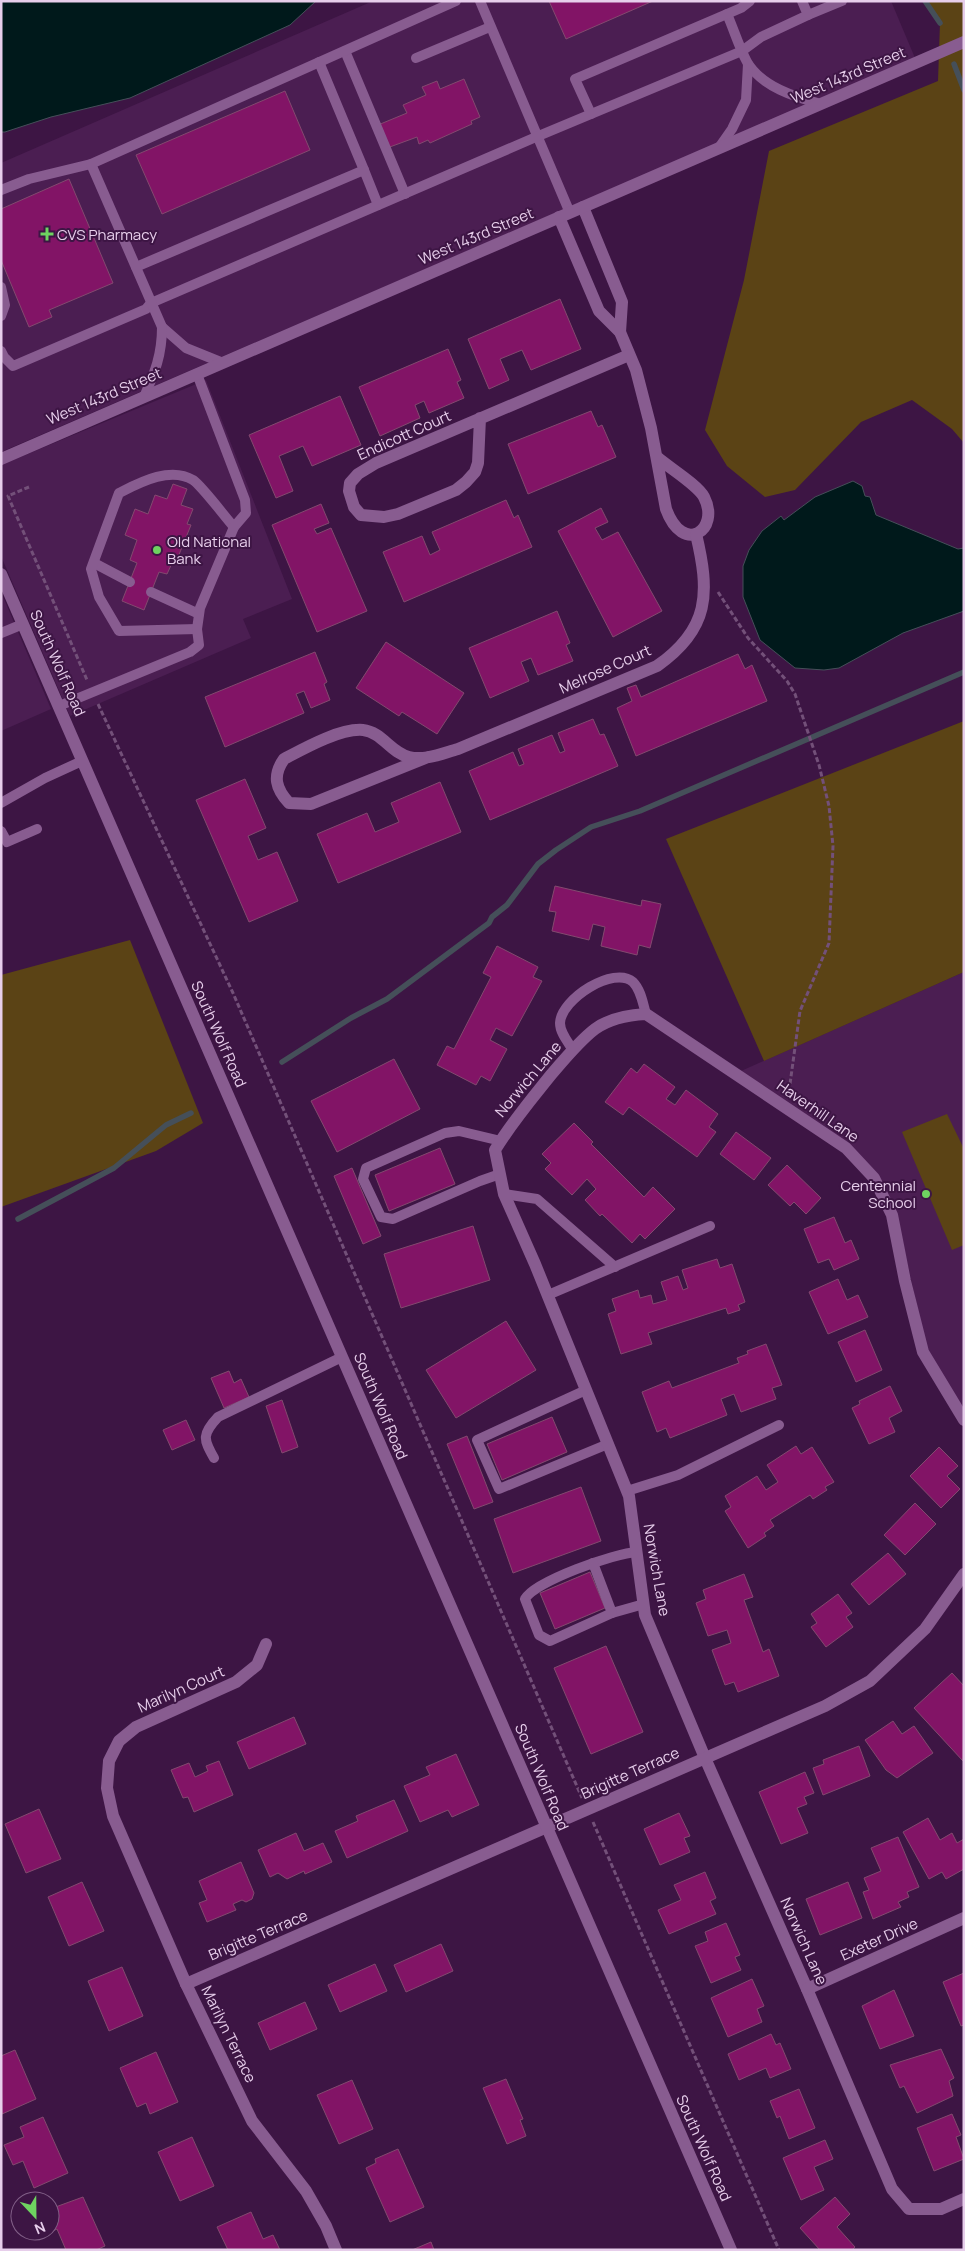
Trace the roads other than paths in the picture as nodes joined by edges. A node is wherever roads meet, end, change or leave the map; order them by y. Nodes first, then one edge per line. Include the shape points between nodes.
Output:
1 (456, 1) edge
2 (480, 1) edge
3 (750, 1) edge
4 (802, 1) edge
5 (842, 1) edge
6 (727, 14) junction
7 (808, 15) junction
8 (490, 27) junction
9 (964, 42) edge
10 (345, 50) junction
11 (742, 51) junction
12 (416, 58) dead end
13 (319, 62) junction
14 (748, 64) junction
15 (821, 104) junction
16 (591, 114) junction
17 (536, 137) junction
18 (718, 149) junction
19 (92, 164) junction
20 (364, 170) junction
21 (1, 190) edge
22 (405, 194) junction
23 (378, 205) junction
24 (582, 207) junction
25 (564, 215) junction
26 (136, 267) junction
27 (1, 287) edge
28 (151, 303) junction
29 (1, 316) edge
30 (162, 327) junction
31 (620, 332) junction
32 (1, 351) edge
33 (629, 355) junction
34 (223, 363) junction
35 (197, 374) junction
36 (144, 397) junction
37 (480, 418) junction
38 (657, 457) junction
39 (1, 459) edge
40 (234, 527) junction
41 (696, 534) junction
42 (94, 563) junction
43 (1, 574) edge
44 (130, 582) dead end
45 (151, 592) dead end
46 (200, 614) junction
47 (23, 624) junction
48 (197, 629) junction
49 (1, 633) edge
50 (59, 706) junction
51 (428, 757) junction
52 (82, 761) junction
53 (1, 803) edge
54 (37, 829) dead end
55 (1, 830) edge
56 (646, 1014) junction
57 (573, 1050) junction
58 (501, 1141) junction
59 (500, 1174) junction
60 (504, 1194) junction
61 (710, 1226) dead end
62 (615, 1267) junction
63 (548, 1295) junction
64 (342, 1357) junction
65 (586, 1390) junction
66 (964, 1420) edge
67 (779, 1425) dead end
68 (608, 1444) junction
69 (214, 1458) dead end
70 (627, 1491) junction
71 (636, 1552) junction
72 (593, 1563) junction
73 (964, 1574) edge
74 (644, 1604) junction
75 (612, 1613) junction
76 (266, 1644) dead end
77 (705, 1758) junction
78 (108, 1761) joint
79 (546, 1828) junction
80 (964, 1918) edge
81 (186, 1984) junction
82 (807, 1989) junction
83 (964, 2199) edge
84 (336, 2250) edge
85 (731, 2250) edge

1 - 10 lane
2 - 8 lane
3 - 6 lane
4 - 7 lane
5 - 7 lane
6 - 11 lane
6 - 16 lane via 576,78
7 - 11 lane via 761,37
8 - 12 lane
8 - 17 lane
9 - 15 street, West 143rd Street
10 - 13 lane
10 - 22 lane
11 - 14 lane
11 - 16 lane
13 - 19 lane
13 - 20 lane
14 - 15 lane via 768,82 793,97
14 - 18 lane via 746,100
15 - 18 street, West 143rd Street
16 - 17 lane
17 - 22 lane
17 - 25 lane
18 - 24 street, West 143rd Street
19 - 21 lane via 28,179
19 - 26 lane
20 - 23 lane
20 - 26 lane
22 - 23 lane
23 - 28 lane
24 - 25 street, West 143rd Street
24 - 31 street via 622,302
25 - 31 street via 599,311
25 - 34 street, West 143rd Street
26 - 28 lane
27 - 29 lane via 5,305
28 - 30 lane
28 - 32 lane via 146,309 13,366
30 - 34 lane via 186,348
30 - 36 lane via 162,348
31 - 33 street
33 - 37 street, Endicott Court
33 - 38 street via 644,395
34 - 35 street, West 143rd Street
35 - 36 street, West 143rd Street
35 - 40 lane via 245,500 246,513
36 - 39 street, West 143rd Street
37 - 37 street, Endicott Court via 358,474 350,483 354,507 362,515 384,517 456,490 475,472
38 - 41 street via 670,519 682,533
38 - 41 street via 704,497 708,520
40 - 42 lane via 193,480 177,474 149,479 118,493
40 - 46 lane
41 - 51 street, Melrose Court via 705,580 703,600 696,624 676,652 657,666 458,749
42 - 44 lane
42 - 48 lane via 91,569 100,597 119,631
43 - 47 street, South Wolf Road
45 - 46 lane
46 - 48 lane
47 - 49 lane
47 - 50 street, South Wolf Road
48 - 50 lane via 199,645 190,652
50 - 52 street, South Wolf Road
51 - 51 street, Melrose Court via 408,757 375,734 362,730 346,732 284,759 275,776 276,785 289,803 311,804
52 - 53 lane
52 - 64 street, South Wolf Road
54 - 55 lane via 7,842
56 - 57 street, Norwich Lane via 614,1019 596,1029
56 - 57 lane via 637,988 626,978 592,986 580,992 562,1013 561,1031
56 - 66 street, Haverhill Lane via 846,1148 874,1178 892,1215 923,1352
57 - 58 street, Norwich Lane via 512,1122
58 - 59 street, Norwich Lane via 495,1150
58 - 59 lane via 459,1131 445,1133 366,1168 363,1180 381,1218 394,1219
59 - 60 street, Norwich Lane
60 - 62 lane via 537,1199
60 - 63 street, Norwich Lane
61 - 62 lane
62 - 63 lane
63 - 65 street, Norwich Lane
64 - 69 lane via 218,1417 206,1428 205,1442
64 - 79 street, South Wolf Road
65 - 68 street, Norwich Lane
65 - 68 lane via 477,1440 499,1489
67 - 70 lane via 678,1475
68 - 70 street, Norwich Lane
70 - 71 street, Norwich Lane
71 - 72 lane via 625,1552
71 - 74 street, Norwich Lane
72 - 75 lane
72 - 75 lane via 532,1590 525,1599 539,1635 550,1640
73 - 77 street, Brigitte Terrace via 925,1629 870,1681 825,1706
74 - 75 lane
74 - 77 street, Norwich Lane
76 - 78 street, Marilyn Court via 257,1665 236,1682 136,1727 119,1741
77 - 79 street, Brigitte Terrace
77 - 82 street, Norwich Lane
78 - 81 street, Marilyn Terrace via 107,1788 113,1816
79 - 81 street, Brigitte Terrace
79 - 85 street, South Wolf Road
80 - 82 street, Exeter Drive
81 - 84 street, Marilyn Terrace via 252,2121 306,2191
82 - 83 street, Norwich Lane via 892,2190 909,2209 941,2209

